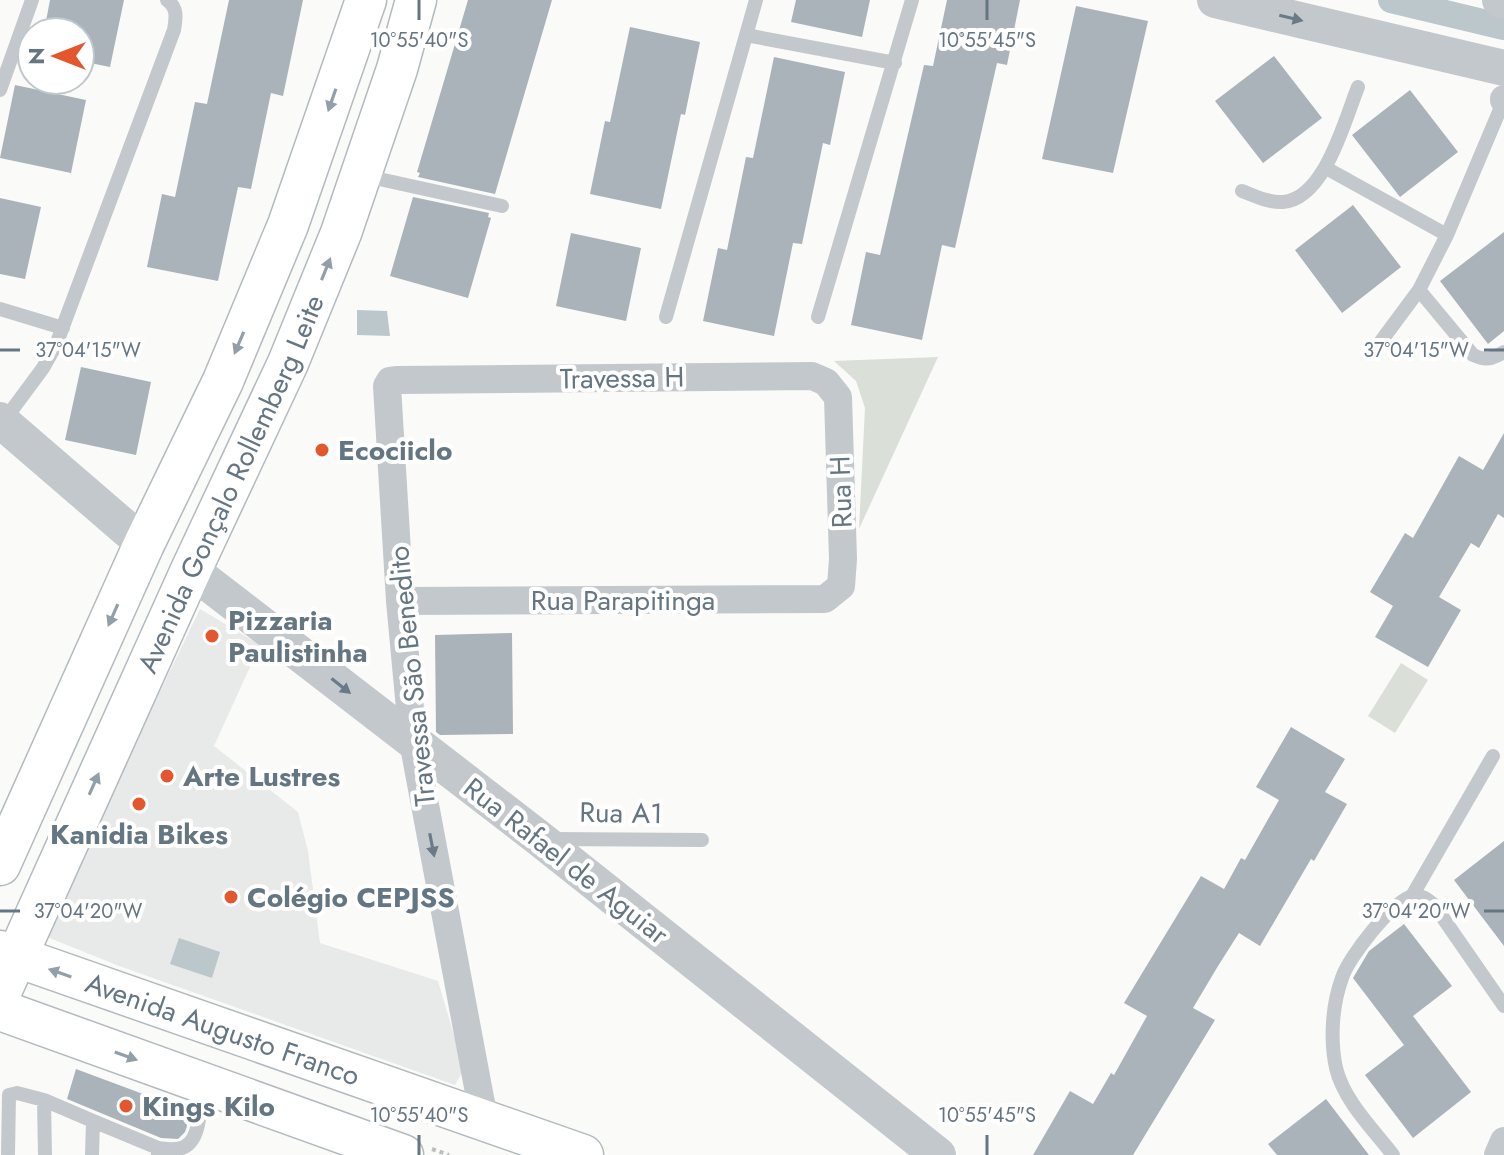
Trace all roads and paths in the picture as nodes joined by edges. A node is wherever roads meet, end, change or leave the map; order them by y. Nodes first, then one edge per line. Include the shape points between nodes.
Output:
1 (32, 0) edge
2 (167, 0) edge
3 (366, 0) edge
4 (372, 0) edge
5 (416, 0) edge
6 (756, 0) edge
7 (912, 0) edge
8 (1215, 0) edge
9 (746, 35) junction
10 (895, 63) junction
11 (1504, 68) edge
12 (397, 69) junction
13 (1358, 87) dead end
14 (0, 90) edge
15 (1504, 100) edge
16 (1326, 168) junction
17 (361, 175) junction
18 (1242, 191) dead end
19 (502, 206) dead end
20 (1447, 235) junction
21 (1419, 290) junction
22 (0, 309) edge
23 (666, 317) dead end
24 (818, 317) dead end
25 (63, 328) junction
26 (1376, 348) dead end
27 (1504, 352) edge
28 (398, 380) joint
29 (838, 397) joint
30 (2, 421) edge
31 (144, 544) junction
32 (191, 570) junction
33 (841, 586) joint
34 (400, 601) junction
35 (413, 741) junction
36 (1493, 756) dead end
37 (540, 839) junction
38 (702, 840) dead end
39 (0, 865) edge
40 (1412, 896) junction
41 (8, 954) edge
42 (0, 994) edge
43 (1504, 1006) edge
44 (0, 1010) edge
45 (202, 1083) junction
46 (44, 1100) junction
47 (484, 1119) junction
48 (93, 1121) junction
49 (1504, 1142) edge
50 (158, 1152) edge
51 (8, 1155) edge
52 (45, 1155) edge
53 (92, 1155) edge
54 (403, 1155) edge
55 (583, 1155) edge
56 (938, 1155) edge
57 (1393, 1155) edge
58 (1498, 1155) edge

1 - 14 lane
2 - 25 lane via 176,14 174,30
3 -> 31 main road, Avenida Gonçalo Rollemberg Leite via 288,225 223,381
4 - 12 main road via 362,79 376,84
5 - 12 main road, Avenida Gonçalo Rollemberg Leite
6 - 9 lane
7 - 10 lane
8 -> 11 street
9 - 10 lane
9 - 23 lane
10 - 24 lane
12 - 17 main road, Avenida Gonçalo Rollemberg Leite
13 - 16 lane
15 - 20 lane
16 - 18 lane via 1304,194 1286,202
16 - 20 lane
17 - 19 lane
32 -> 17 main road, Avenida Gonçalo Rollemberg Leite via 288,363
20 - 21 lane
21 - 26 lane
21 - 27 lane via 1473,355 1492,359
22 - 25 lane
25 - 30 lane via 43,368
28 - 29 street, Travessa H via 812,376 826,382
28 - 34 street, Travessa São Benedito via 387,386
29 - 33 street, Rua H
30 - 31 street
31 -> 39 main road, Avenida Gonçalo Rollemberg Leite
32 -> 35 street, Rua Rafael de Aguiar
41 -> 32 main road, Avenida Gonçalo Rollemberg Leite
33 - 34 street, Rua Parapitinga via 825,599
34 - 35 street, Travessa São Benedito
35 - 37 street, Rua Rafael de Aguiar
35 -> 47 street, Travessa São Benedito
36 - 40 lane
37 - 38 lane, Rua A1
37 - 56 street, Rua Rafael de Aguiar
40 - 43 lane via 1434,905
40 - 57 lane via 1394,907 1348,962 1336,1001 1333,1041 1340,1081
41 - 42 main road, Avenida Gonçalo Rollemberg Leite
47 -> 41 main road, Avenida Augusto Franco
44 -> 45 main road, Avenida Augusto Franco
45 - 50 lane via 193,1140 188,1146
45 - 54 main road, Avenida Augusto Franco
46 - 48 lane
46 - 51 lane via 9,1095
46 - 52 lane
47 - 55 main road, Avenida Augusto Franco
48 - 50 lane
48 - 53 lane
49 - 58 street

